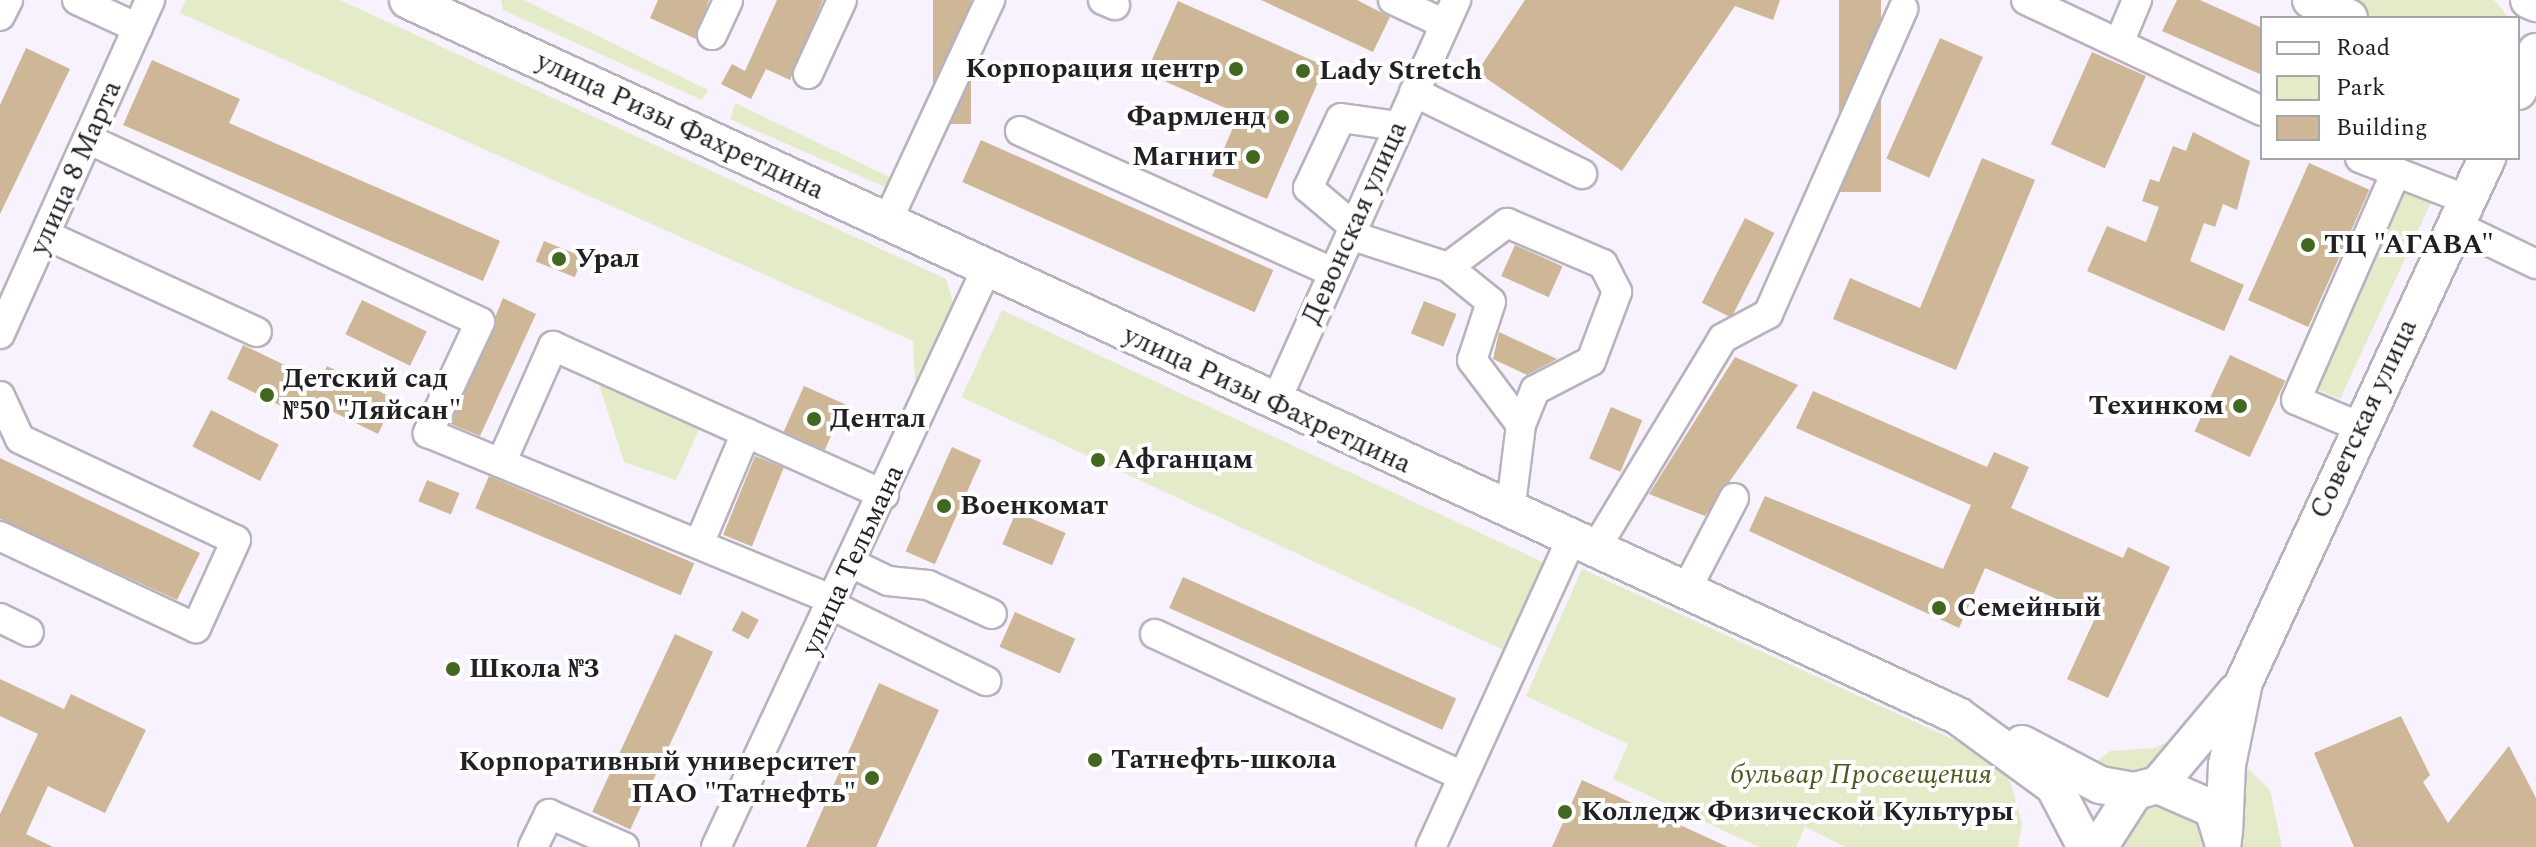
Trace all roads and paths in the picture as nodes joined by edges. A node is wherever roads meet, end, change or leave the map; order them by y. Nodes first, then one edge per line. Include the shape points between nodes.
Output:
1 (8, 0) edge
2 (77, 0) edge
3 (150, 0) edge
4 (408, 0) edge
5 (728, 0) edge
6 (842, 0) edge
7 (990, 0) edge
8 (1393, 0) edge
9 (2026, 0) edge
10 (2137, 0) edge
11 (2311, 0) edge
12 (2529, 0) edge
13 (2536, 3) edge
14 (1903, 9) dead end
15 (463, 12) edge
16 (1451, 12) edge
17 (0, 16) edge
18 (2345, 16) edge
19 (138, 28) junction
20 (712, 35) dead end
21 (2119, 43) junction
22 (2536, 52) edge
23 (808, 74) dead end
24 (2520, 87) edge
25 (1414, 92) junction
26 (2260, 110) edge
27 (1398, 126) junction
28 (1020, 131) dead end
29 (90, 140) junction
30 (2365, 160) edge
31 (2486, 160) edge
32 (2396, 172) junction
33 (1582, 174) dead end
34 (2461, 212) junction
35 (887, 222) junction
36 (1352, 230) junction
37 (46, 235) junction
38 (2536, 264) edge
39 (1448, 267) junction
40 (986, 270) junction
41 (1333, 272) junction
42 (257, 332) dead end
43 (0, 334) edge
44 (0, 396) edge
45 (1275, 403) junction
46 (1521, 425) junction
47 (2360, 427) junction
48 (746, 433) junction
49 (502, 461) junction
50 (884, 495) junction
51 (1734, 498) dead end
52 (1510, 512) junction
53 (0, 536) edge
54 (699, 544) junction
55 (1582, 546) junction
56 (851, 563) junction
57 (1685, 592) junction
58 (832, 602) junction
59 (992, 614) dead end
60 (0, 618) edge
61 (29, 632) dead end
62 (1155, 634) dead end
63 (986, 681) dead end
64 (2244, 682) junction
65 (1958, 716) junction
66 (1463, 776) junction
67 (2147, 788) junction
68 (2223, 840) edge
69 (533, 847) edge
70 (624, 847) edge
71 (716, 847) edge
72 (1431, 847) edge
73 (2086, 847) edge
74 (2099, 847) edge

1 - 17 street
2 - 19 street
3 - 19 street, улица 8 Марта
4 - 15 main road, улица Ризы Фахретдина
5 - 20 street
6 - 23 street
7 - 35 street
8 - 16 street
9 - 21 street
10 - 21 street
11 - 18 main road
12 - 13 main road
14 - 55 street via 1768,314 1723,338
15 - 35 main road, улица Ризы Фахретдина
16 - 25 street, Девонская улица
19 - 29 street, улица 8 Марта
21 - 26 street
22 - 24 main road
25 - 27 street, Девонская улица
25 - 33 street
27 - 36 street, Девонская улица
27 - 36 street via 1341,118 1308,188
28 - 41 street
29 - 37 street, улица 8 Марта
29 - 49 street via 480,322 428,433
30 - 32 street
31 - 34 main road, Советская улица
32 - 34 street
32 - 47 street via 2296,400
34 - 38 street
34 - 47 main road, Советская улица
35 - 40 main road, улица Ризы Фахретдина
36 - 39 street
36 - 41 street, Девонская улица
37 - 42 street
37 - 43 street, улица 8 Марта
39 - 46 street via 1491,302 1472,360
39 - 46 street via 1507,223 1603,264 1617,292 1591,361 1535,390
40 - 45 main road, улица Ризы Фахретдина
40 - 50 street, улица Тельмана
41 - 45 street, Девонская улица
44 - 53 street via 20,439 236,540 196,628
45 - 52 main road, улица Ризы Фахретдина
46 - 52 street
47 - 64 main road, Советская улица
48 - 49 street via 553,346
48 - 50 street
48 - 54 street
49 - 54 street
50 - 56 street, улица Тельмана
51 - 57 street
52 - 55 main road, улица Ризы Фахретдина
54 - 58 street
55 - 57 main road, улица Ризы Фахретдина
55 - 66 street
56 - 58 street, улица Тельмана
56 - 59 street via 888,581 928,585
57 - 65 main road, улица Ризы Фахретдина
58 - 63 street
58 - 71 street, улица Тельмана
60 - 61 street
62 - 66 street
64 - 67 main road
64 - 68 main road via 2229,745
65 - 67 main road via 2100,785
65 - 73 main road, улица Ризы Фахретдина via 2054,786
66 - 72 street
67 - 68 main road via 2213,809
67 - 74 main road
69 - 70 street via 549,814

